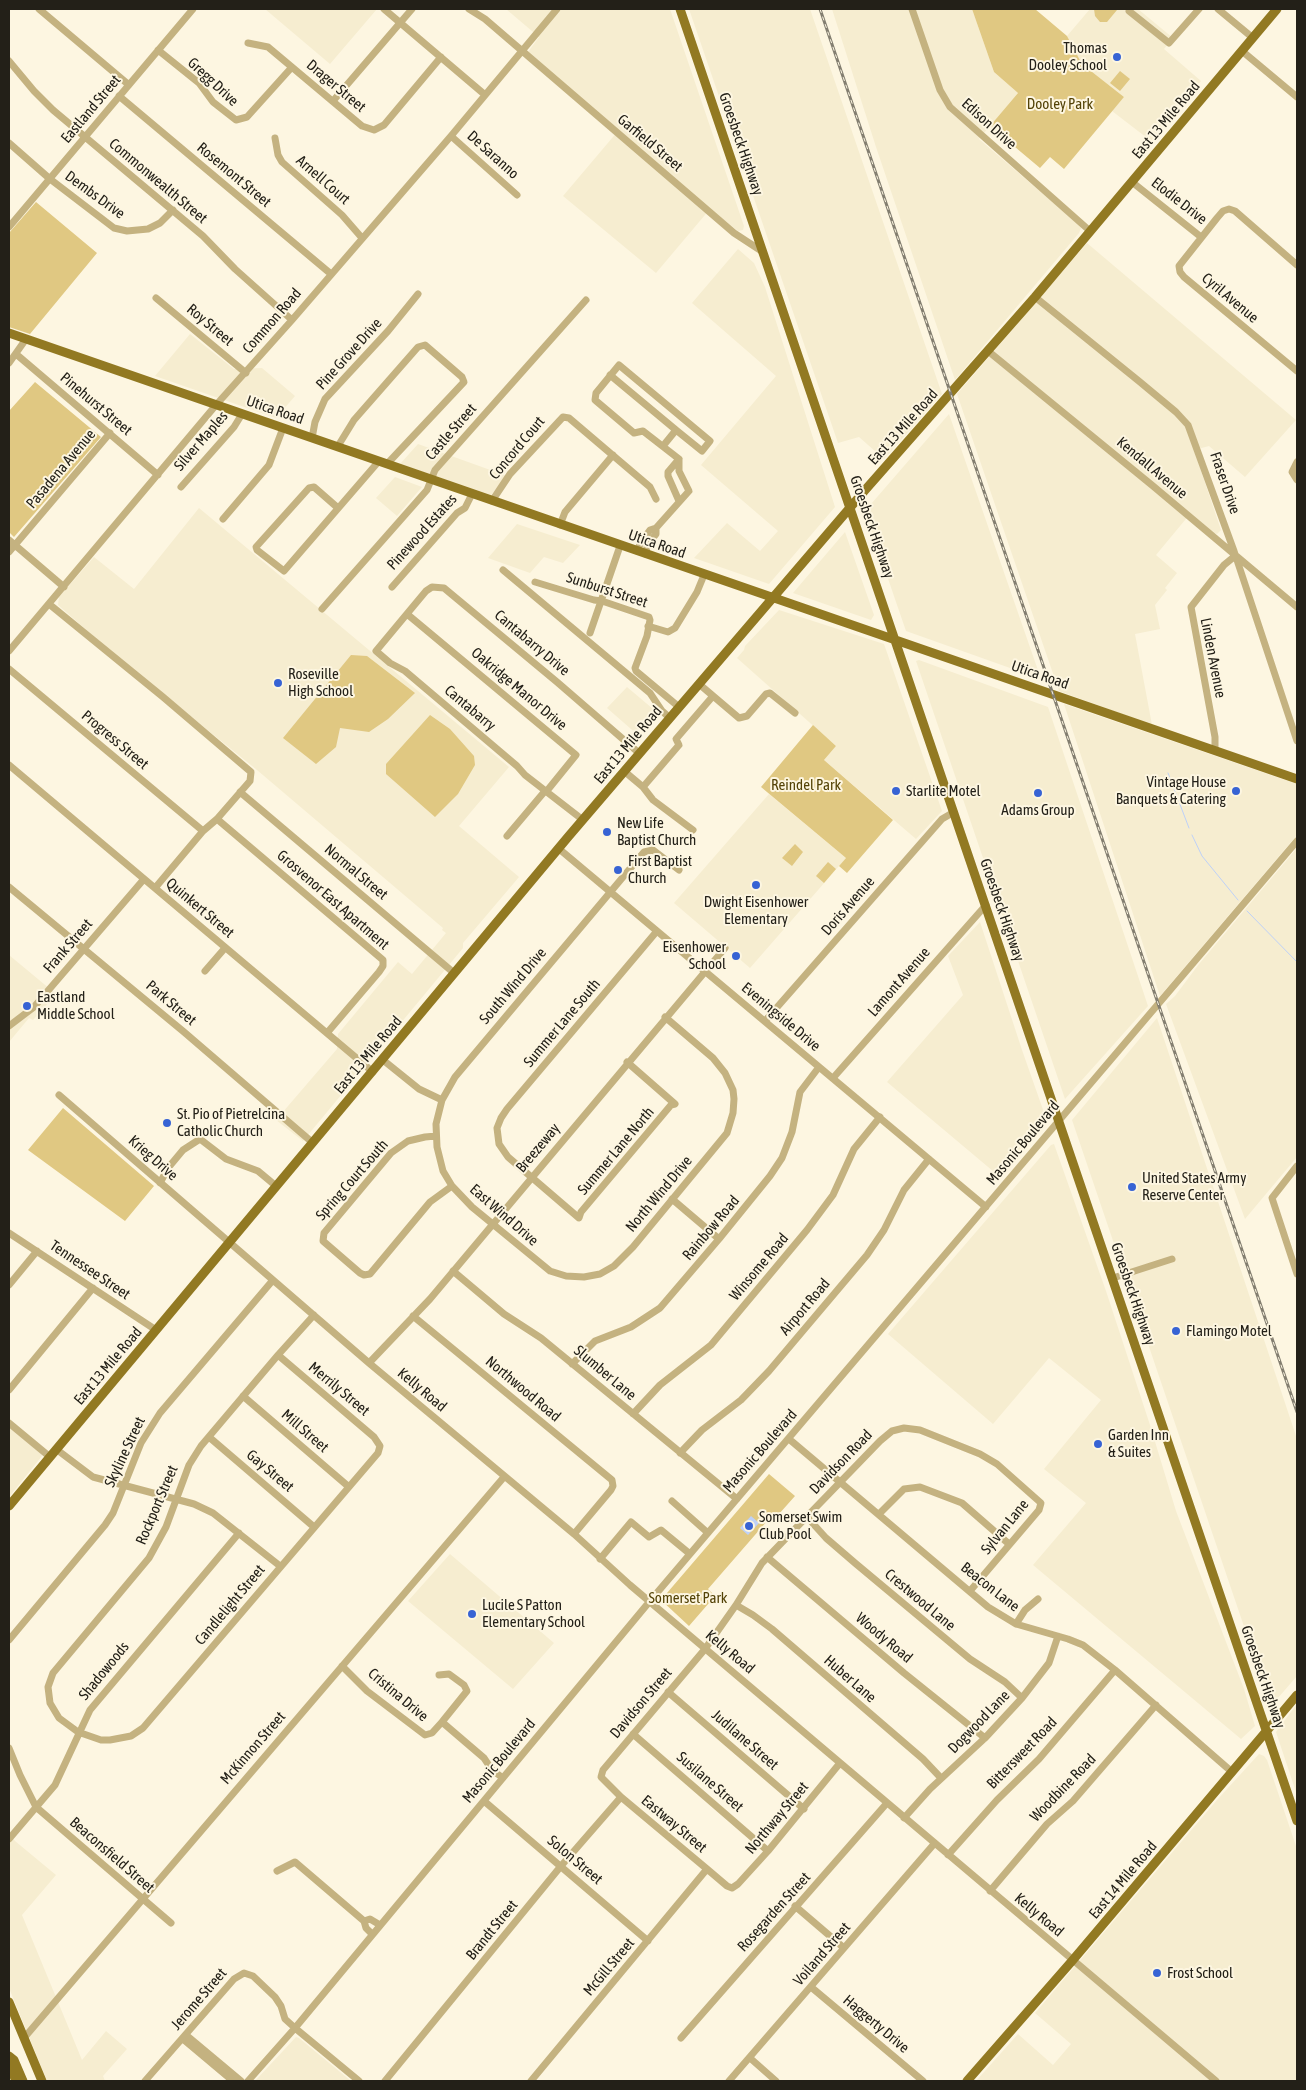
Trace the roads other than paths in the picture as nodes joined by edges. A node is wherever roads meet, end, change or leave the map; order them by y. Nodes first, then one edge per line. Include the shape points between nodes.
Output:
1 (39, 9) edge
2 (193, 9) edge
3 (384, 9) edge
4 (412, 9) edge
5 (468, 9) edge
6 (557, 9) edge
7 (680, 9) edge
8 (912, 9) edge
9 (1200, 9) edge
10 (1218, 9) edge
11 (1276, 9) edge
12 (1130, 10) edge
13 (400, 23) junction
14 (1253, 38) junction
15 (248, 43) dead end
16 (158, 50) junction
17 (521, 51) junction
18 (1242, 51) junction
19 (441, 57) junction
20 (9, 61) edge
21 (292, 66) junction
22 (129, 85) junction
23 (484, 94) junction
24 (120, 96) junction
25 (1297, 97) edge
26 (333, 101) junction
27 (450, 136) junction
28 (85, 137) junction
29 (275, 138) dead end
30 (9, 143) edge
31 (50, 179) junction
32 (1132, 182) junction
33 (517, 195) dead end
34 (173, 210) junction
35 (9, 227) edge
36 (1090, 231) junction
37 (1201, 237) junction
38 (362, 238) junction
39 (763, 252) junction
40 (1297, 265) edge
41 (331, 274) junction
42 (418, 294) dead end
43 (1035, 296) junction
44 (156, 298) dead end
45 (586, 300) dead end
46 (292, 320) junction
47 (9, 333) edge
48 (26, 339) junction
49 (988, 351) junction
50 (16, 354) junction
51 (9, 363) edge
52 (1297, 371) edge
53 (246, 373) junction
54 (610, 375) junction
55 (216, 405) junction
56 (242, 414) junction
57 (282, 428) junction
58 (676, 430) junction
59 (110, 433) junction
60 (312, 438) junction
61 (338, 446) junction
62 (663, 446) junction
63 (613, 455) junction
64 (679, 459) junction
65 (383, 462) junction
66 (1297, 462) edge
67 (158, 475) junction
68 (431, 480) junction
69 (1297, 480) edge
70 (181, 487) dead end
71 (472, 494) junction
72 (656, 499) dead end
73 (492, 501) junction
74 (678, 501) junction
75 (850, 507) junction
76 (338, 508) junction
77 (223, 519) dead end
78 (560, 525) junction
79 (12, 543) edge
80 (620, 546) junction
81 (9, 552) edge
82 (641, 553) junction
83 (1235, 556) junction
84 (503, 570) dead end
85 (704, 575) junction
86 (535, 582) dead end
87 (64, 587) junction
88 (392, 587) dead end
89 (773, 597) junction
90 (602, 601) junction
91 (49, 604) junction
92 (1297, 608) edge
93 (322, 609) dead end
94 (407, 614) junction
95 (648, 626) junction
96 (590, 633) dead end
97 (895, 639) junction
98 (9, 651) edge
99 (9, 669) edge
100 (699, 684) junction
101 (713, 696) junction
102 (679, 707) junction
103 (795, 713) dead end
104 (670, 718) junction
105 (1297, 741) edge
106 (1215, 750) junction
107 (639, 753) junction
108 (9, 765) edge
109 (624, 771) junction
110 (1297, 779) edge
111 (642, 787) junction
112 (240, 792) junction
113 (545, 792) junction
114 (954, 812) junction
115 (217, 819) junction
116 (582, 820) junction
117 (693, 830) dead end
118 (204, 831) junction
119 (507, 836) dead end
120 (1297, 841) edge
121 (558, 848) junction
122 (679, 870) dead end
123 (144, 879) junction
124 (9, 887) edge
125 (155, 888) junction
126 (610, 892) junction
127 (986, 905) junction
128 (657, 931) junction
129 (225, 948) junction
130 (725, 948) dead end
131 (84, 949) junction
132 (205, 971) dead end
133 (704, 971) junction
134 (454, 973) junction
135 (665, 1017) junction
136 (764, 1021) junction
137 (9, 1026) edge
138 (327, 1033) junction
139 (383, 1060) junction
140 (627, 1062) junction
141 (819, 1067) junction
142 (374, 1072) junction
143 (833, 1078) junction
144 (59, 1095) dead end
145 (442, 1100) junction
146 (880, 1117) junction
147 (1060, 1121) junction
148 (436, 1136) junction
149 (313, 1143) junction
150 (929, 1159) junction
151 (1297, 1166) edge
152 (532, 1177) junction
153 (160, 1183) junction
154 (276, 1186) junction
155 (452, 1186) junction
156 (672, 1199) junction
157 (986, 1207) junction
158 (492, 1224) junction
159 (9, 1233) edge
160 (719, 1239) junction
161 (229, 1242) junction
162 (37, 1251) junction
163 (1172, 1259) dead end
164 (453, 1271) junction
165 (1297, 1272) edge
166 (566, 1276) joint
167 (1113, 1278) junction
168 (273, 1280) junction
169 (9, 1285) edge
170 (94, 1288) junction
171 (314, 1315) junction
172 (413, 1316) junction
173 (156, 1330) junction
174 (278, 1355) junction
175 (369, 1363) junction
176 (572, 1364) junction
177 (9, 1390) edge
178 (244, 1396) junction
179 (633, 1414) junction
180 (9, 1423) edge
181 (209, 1437) junction
182 (789, 1439) junction
183 (380, 1446) joint
184 (53, 1453) junction
185 (680, 1453) junction
186 (504, 1477) junction
187 (841, 1482) junction
188 (124, 1487) junction
189 (349, 1487) junction
190 (176, 1499) junction
191 (737, 1499) junction
192 (672, 1501) dead end
193 (1041, 1503) joint
194 (9, 1506) edge
195 (879, 1514) junction
196 (807, 1517) junction
197 (314, 1526) junction
198 (239, 1532) junction
199 (708, 1532) junction
200 (574, 1534) junction
201 (1009, 1544) junction
202 (690, 1554) junction
203 (767, 1557) junction
204 (600, 1559) junction
205 (280, 1566) junction
206 (970, 1591) junction
207 (1038, 1599) dead end
208 (650, 1601) junction
209 (736, 1605) junction
210 (1016, 1624) junction
211 (1058, 1636) junction
212 (9, 1640) edge
213 (705, 1648) junction
214 (342, 1666) junction
215 (1115, 1670) junction
216 (439, 1675) dead end
217 (668, 1692) junction
218 (1297, 1695) edge
219 (1022, 1698) junction
220 (1156, 1705) junction
221 (442, 1722) junction
222 (1267, 1731) junction
223 (78, 1732) junction
224 (633, 1734) junction
225 (985, 1738) junction
226 (9, 1748) edge
227 (840, 1763) junction
228 (1232, 1772) junction
229 (601, 1777) joint
230 (503, 1778) junction
231 (941, 1778) junction
232 (621, 1797) junction
233 (484, 1801) junction
234 (887, 1803) junction
235 (36, 1807) junction
236 (804, 1809) junction
237 (904, 1818) junction
238 (1297, 1821) edge
239 (9, 1839) edge
240 (934, 1844) junction
241 (768, 1851) junction
242 (948, 1855) junction
243 (561, 1866) junction
244 (707, 1869) junction
245 (277, 1872) dead end
246 (732, 1888) joint
247 (990, 1891) junction
248 (142, 1900) junction
249 (795, 1906) junction
250 (364, 1921) junction
251 (171, 1923) dead end
252 (380, 1925) junction
253 (372, 1934) junction
254 (648, 1941) junction
255 (844, 1948) junction
256 (1072, 1961) junction
257 (811, 1987) junction
258 (9, 2002) edge
259 (295, 2028) junction
260 (184, 2037) junction
261 (24, 2038) junction
262 (681, 2038) dead end
263 (9, 2056) edge
264 (750, 2058) junction
265 (9, 2064) edge
266 (232, 2078) edge
267 (16, 2081) edge
268 (23, 2081) edge
269 (42, 2081) edge
270 (145, 2081) edge
271 (241, 2081) edge
272 (248, 2081) edge
273 (359, 2081) edge
274 (384, 2081) edge
275 (531, 2081) edge
276 (729, 2081) edge
277 (776, 2081) edge
278 (923, 2081) edge
279 (967, 2081) edge
280 (1216, 2081) edge

1 - 22 street
2 - 16 street, Eastland Street
3 - 13 street
4 - 13 street
5 - 17 street, Garfield Street via 485,19
6 - 17 street, Common Road
7 - 39 main road, Groesbeck Highway
8 - 36 street, Edison Drive via 940,90 950,107
9 - 12 street via 1168,43
10 - 14 street
11 - 14 main road, East 13 Mile Road
13 - 19 street
13 - 26 street
14 - 18 main road, East 13 Mile Road
15 - 21 street, Drager Street via 268,48
16 - 21 street, Gregg Drive via 199,83 214,102 236,120 247,117
16 - 22 street, Eastland Street
17 - 23 street, Common Road
17 - 39 street, Garfield Street via 734,234
18 - 25 street
18 - 32 main road, East 13 Mile Road
19 - 23 street
19 - 26 street, Drager Street via 384,125 377,129 367,129
20 - 28 street, Commonwealth Street via 42,100
21 - 26 street, Drager Street
22 - 24 street, Eastland Street
23 - 27 street, Common Road
24 - 28 street, Eastland Street
24 - 41 street, Rosemont Street
27 - 33 street, De Saranno
27 - 38 street, Common Road
28 - 31 street, Eastland Street
28 - 34 street, Commonwealth Street
29 - 38 street, Arnell Court via 278,155 286,168 303,179
30 - 31 street, Dembs Drive
31 - 34 street, Dembs Drive via 119,230 148,229 160,224
31 - 35 street, Eastland Street
32 - 36 main road, East 13 Mile Road
32 - 37 street, Elodie Drive
34 - 46 street, Commonwealth Street
36 - 43 main road, East 13 Mile Road
37 - 40 street, Elodie Drive via 1223,211 1232,210
37 - 52 street, Cyril Avenue via 1180,262 1182,275
38 - 41 street, Common Road
39 - 75 main road, Groesbeck Highway
41 - 46 street, Common Road
42 - 60 street, Pine Grove Drive via 325,399
43 - 49 main road, East 13 Mile Road
43 - 83 street, Fraser Drive via 1185,421
44 - 53 street, Roy Street
45 - 68 street, Castle Street via 435,470
46 - 53 street, Common Road
47 - 48 main road, Utica Road
48 - 50 street
48 - 55 main road, Utica Road
49 - 75 main road, East 13 Mile Road
49 - 83 street, Kendall Avenue
50 - 51 street
50 - 59 street, Pinehurst Street
53 - 55 street, Common Road
54 - 58 street
54 - 58 street via 619,365 710,441 702,451
54 - 62 street via 595,400 634,433 643,431
55 - 56 main road, Utica Road
55 - 67 street, Common Road
56 - 57 main road, Utica Road
56 - 70 street, Silver Maples
57 - 60 main road, Utica Road
57 - 77 street via 269,464
58 - 62 street
59 - 67 street, Pinehurst Street
59 - 79 street, Pasadena Avenue
60 - 61 main road, Utica Road
61 - 65 main road, Utica Road
61 - 65 street via 354,420 418,347 425,345 462,376 464,382
62 - 64 street
63 - 72 street, Concord Court via 650,487
63 - 73 street, Concord Court via 569,418 563,417 510,474
63 - 78 street via 565,512
64 - 74 street via 668,472
64 - 74 street via 679,471 688,491
65 - 68 main road, Utica Road
65 - 76 street
66 - 69 street via 1292,472
67 - 87 street, Common Road
68 - 71 main road, Utica Road
68 - 93 street, Castle Street via 422,496
71 - 73 main road, Utica Road
71 - 88 street, Pinewood Estates via 465,508
73 - 78 main road, Utica Road
74 - 82 street via 641,542
75 - 89 main road, East 13 Mile Road
75 - 97 main road, Groesbeck Highway
76 - 76 street via 284,571 257,550 256,547 309,488 314,487
78 - 80 main road, Utica Road
79 - 81 street, Pasadena Avenue
79 - 87 street
80 - 82 main road, Utica Road
80 - 90 street
82 - 85 main road, Utica Road
83 - 92 street, Kendall Avenue
83 - 105 street, Fraser Drive
83 - 106 street, Linden Avenue via 1190,607
84 - 104 street via 650,694
85 - 89 main road, Utica Road
85 - 95 street via 675,628 668,632
86 - 90 street, Sunburst Street
87 - 91 street, Common Road
89 - 97 main road, Utica Road
89 - 100 main road, East 13 Mile Road
90 - 95 street, Sunburst Street via 649,617
90 - 96 street
91 - 98 street, Common Road
91 - 112 street via 249,770 252,774 250,780
94 - 107 street, Cantabarry Drive via 429,588 444,588
94 - 113 street, Oakridge Manor Drive via 576,755
94 - 113 street, Cantabarry via 376,651 390,664 405,671
95 - 102 street, Sunburst Street via 636,671
97 - 106 main road, Utica Road
97 - 114 main road, Groesbeck Highway
99 - 118 street, Progress Street
100 - 101 street
100 - 102 main road, East 13 Mile Road
101 - 103 street via 739,718 747,716 770,693
101 - 111 street via 676,739 678,745
102 - 104 main road, East 13 Mile Road
104 - 107 main road, East 13 Mile Road
106 - 110 main road, Utica Road
107 - 109 main road, East 13 Mile Road
108 - 123 street, Quinkert Street
109 - 111 street
109 - 116 main road, East 13 Mile Road
111 - 117 street
112 - 115 street
112 - 134 street, Normal Street
113 - 116 street, Cantabarry
113 - 119 street
114 - 127 main road, Groesbeck Highway
114 - 136 street, Doris Avenue via 942,819
115 - 118 street
115 - 138 street, Grosvenor East Apartment via 383,960 379,972
116 - 121 main road, East 13 Mile Road
118 - 125 street
120 - 147 street, Masonic Boulevard
121 - 126 street, Eveningside Drive
121 - 134 main road, East 13 Mile Road
122 - 126 street, South Wind Drive via 655,851 646,850
123 - 125 street, Quinkert Street
123 - 131 street, Frank Street
124 - 131 street, Park Street
125 - 129 street, Quinkert Street
126 - 128 street, Eveningside Drive
126 - 145 street, South Wind Drive via 455,1077
127 - 143 street, Lamont Avenue
127 - 147 main road, Groesbeck Highway
128 - 133 street, Eveningside Drive
128 - 152 street, Summer Lane South via 499,1122 497,1136 503,1151
129 - 132 street
129 - 138 street, Quinkert Street
130 - 133 street, Breezeway
131 - 137 street, Frank Street via 34,1007
131 - 149 street, Park Street
133 - 135 street, Breezeway
133 - 136 street, Eveningside Drive
134 - 139 main road, East 13 Mile Road
135 - 140 street, Breezeway
135 - 156 street, North Wind Drive via 717,1061 733,1090 733,1113 727,1133
136 - 141 street, Eveningside Drive
138 - 142 street, Quinkert Street
139 - 142 main road, East 13 Mile Road
139 - 145 street via 419,1089
140 - 152 street, Breezeway
140 - 152 street, Summer Lane North via 675,1104 579,1218
141 - 143 street, Eveningside Drive
141 - 160 street, Rainbow Road via 800,1092 792,1132 782,1158
142 - 149 main road, East 13 Mile Road
143 - 146 street, Eveningside Drive
144 - 153 street, Krieg Drive
145 - 148 street, East Wind Drive
146 - 150 street, Eveningside Drive
146 - 179 street, Winsome Road via 854,1149 830,1200 802,1236 711,1345 660,1384
147 - 157 street, Masonic Boulevard
147 - 167 main road, Groesbeck Highway
148 - 155 street, East Wind Drive via 440,1162
148 - 155 street, Spring Court South via 416,1138 395,1150 324,1233 325,1245 366,1275 372,1272 430,1202
149 - 154 main road, East 13 Mile Road
150 - 157 street, Eveningside Drive
150 - 185 street, Airport Road via 904,1190 867,1255 780,1359 748,1394 702,1430
151 - 165 street via 1272,1198
152 - 158 street, Breezeway
153 - 154 street via 183,1150 200,1139 226,1159 258,1171
153 - 161 street, Krieg Drive
154 - 161 main road, East 13 Mile Road
155 - 158 street, East Wind Drive
156 - 160 street
156 - 166 street, North Wind Drive via 614,1266 592,1276
157 - 182 street, Masonic Boulevard
158 - 164 street, Breezeway
158 - 166 street, East Wind Drive via 543,1266
159 - 162 street, Tennessee Street
160 - 176 street, Rainbow Road via 660,1308 632,1327 595,1342
161 - 168 street, Kelly Road
161 - 173 main road, East 13 Mile Road
162 - 169 street
162 - 170 street, Tennessee Street
163 - 167 street
164 - 172 street, Breezeway
164 - 176 street, Slumber Lane
167 - 222 main road, Groesbeck Highway
168 - 171 street, Kelly Road
168 - 188 street, Skyline Street via 160,1413 141,1443
170 - 173 street, Tennessee Street
170 - 177 street
171 - 174 street, Rockport Street
171 - 175 street, Kelly Road
172 - 175 street, Breezeway
172 - 200 street, Northwood Road via 611,1479 611,1490
173 - 184 main road, East 13 Mile Road
174 - 178 street, Rockport Street
174 - 183 street, Merrily Street via 369,1432
175 - 186 street, Kelly Road
176 - 179 street, Slumber Lane
178 - 181 street, Rockport Street
178 - 189 street, Mill Street
179 - 185 street, Slumber Lane
180 - 184 street
181 - 190 street, Rockport Street via 189,1465
181 - 197 street, Gay Street
182 - 187 street, Beacon Lane
182 - 191 street, Masonic Boulevard
183 - 189 street, Candlelight Street via 378,1453
184 - 188 street via 92,1477
184 - 194 main road, East 13 Mile Road
185 - 191 street, Slumber Lane
186 - 200 street, Kelly Road
186 - 214 street, McKinnon Street
187 - 193 street, Davidson Road via 886,1435 898,1429 912,1428 990,1459
187 - 195 street, Beacon Lane
187 - 196 street, Davidson Road
188 - 190 street
188 - 212 street, Skyline Street via 105,1526
189 - 197 street, Candlelight Street
190 - 198 street via 213,1513
190 - 223 street, Rockport Street via 161,1538 149,1558 50,1679 48,1695 53,1710
191 - 199 street, Masonic Boulevard
192 - 199 street
193 - 201 street, Sylvan Lane via 1039,1510
195 - 201 street via 898,1493 920,1486 962,1503
195 - 206 street, Beacon Lane
196 - 203 street, Davidson Road
196 - 219 street, Crestwood Lane via 855,1563
197 - 205 street, Candlelight Street
198 - 205 street
198 - 223 street, Shadowoods via 101,1696
199 - 202 street, Masonic Boulevard
200 - 204 street, Kelly Road
201 - 206 street, Sylvan Lane
202 - 204 street via 660,1530 649,1537 631,1522
202 - 208 street, Masonic Boulevard
203 - 209 street, Davidson Road
203 - 225 street, Woody Road
204 - 208 street, Kelly Road
205 - 223 street, Candlelight Street via 143,1728 131,1736 110,1740
206 - 210 street, Beacon Lane
207 - 210 street
208 - 213 street, Kelly Road
208 - 230 street, Masonic Boulevard
209 - 213 street, Davidson Road
209 - 231 street, Huber Lane via 766,1624
210 - 211 street, Beacon Lane
211 - 215 street, Beacon Lane via 1083,1645
211 - 219 street, Dogwood Lane via 1049,1664
213 - 217 street, Davidson Street
213 - 227 street, Kelly Road
214 - 221 street, Cristina Drive via 422,1734 429,1734
214 - 248 street, McKinnon Street
215 - 220 street, Beacon Lane
215 - 242 street, Bittersweet Road via 1039,1759 996,1800
216 - 221 street via 449,1674 467,1691
217 - 224 street, Davidson Street
217 - 236 street, Judilane Street
218 - 222 main road, East 14 Mile Road
219 - 225 street, Dogwood Lane
220 - 228 street, Beacon Lane
220 - 247 street, Woodbine Road
221 - 230 street, Cristina Drive
222 - 228 main road, East 14 Mile Road
222 - 238 main road, Groesbeck Highway
223 - 235 street, Shadowoods via 57,1780
224 - 229 street, Davidson Street via 603,1770
224 - 241 street, Susilane Street
225 - 231 street, Dogwood Lane
226 - 235 street
227 - 234 street, Kelly Road
227 - 236 street, Northway Street
228 - 256 main road, East 14 Mile Road
229 - 232 street, Eastway Street
230 - 233 street, Masonic Boulevard
231 - 237 street, Dogwood Lane
232 - 243 street, Brandt Street
232 - 244 street, Eastway Street
233 - 243 street, Solon Street
233 - 252 street, Masonic Boulevard
234 - 237 street, Kelly Road
234 - 249 street, Rosegarden Street
235 - 239 street, Shadowoods
235 - 248 street, Beaconsfield Street
236 - 241 street, Northway Street
237 - 240 street, Kelly Road
240 - 242 street, Kelly Road
240 - 255 street, Voiland Street
241 - 246 street, Northway Street
242 - 247 street, Kelly Road
243 - 254 street, Solon Street
243 - 274 street, Brandt Street
244 - 246 street, Eastway Street
244 - 254 street, McGill Street
245 - 250 street via 295,1862
247 - 256 street, Kelly Road
248 - 251 street, Beaconsfield Street
248 - 261 street, McKinnon Street
249 - 255 street
249 - 262 street, Rosegarden Street
250 - 252 street via 370,1919
250 - 253 street
252 - 253 street, Masonic Boulevard
253 - 259 street, Masonic Boulevard
254 - 275 street, McGill Street
255 - 257 street, Voiland Street
256 - 279 main road, East 14 Mile Road
256 - 280 street, Kelly Road
257 - 264 street, Voiland Street
257 - 278 street, Haggerty Drive
258 - 261 main road
259 - 260 street, Jerome Street via 285,2018 275,1997 253,1976 244,1973 234,1979
259 - 272 street, Masonic Boulevard
259 - 273 street
260 - 266 street
260 - 270 street, Jerome Street
261 - 269 main road
263 - 268 main road
264 - 276 street, Voiland Street
264 - 277 street
265 - 267 main road
266 - 271 street

